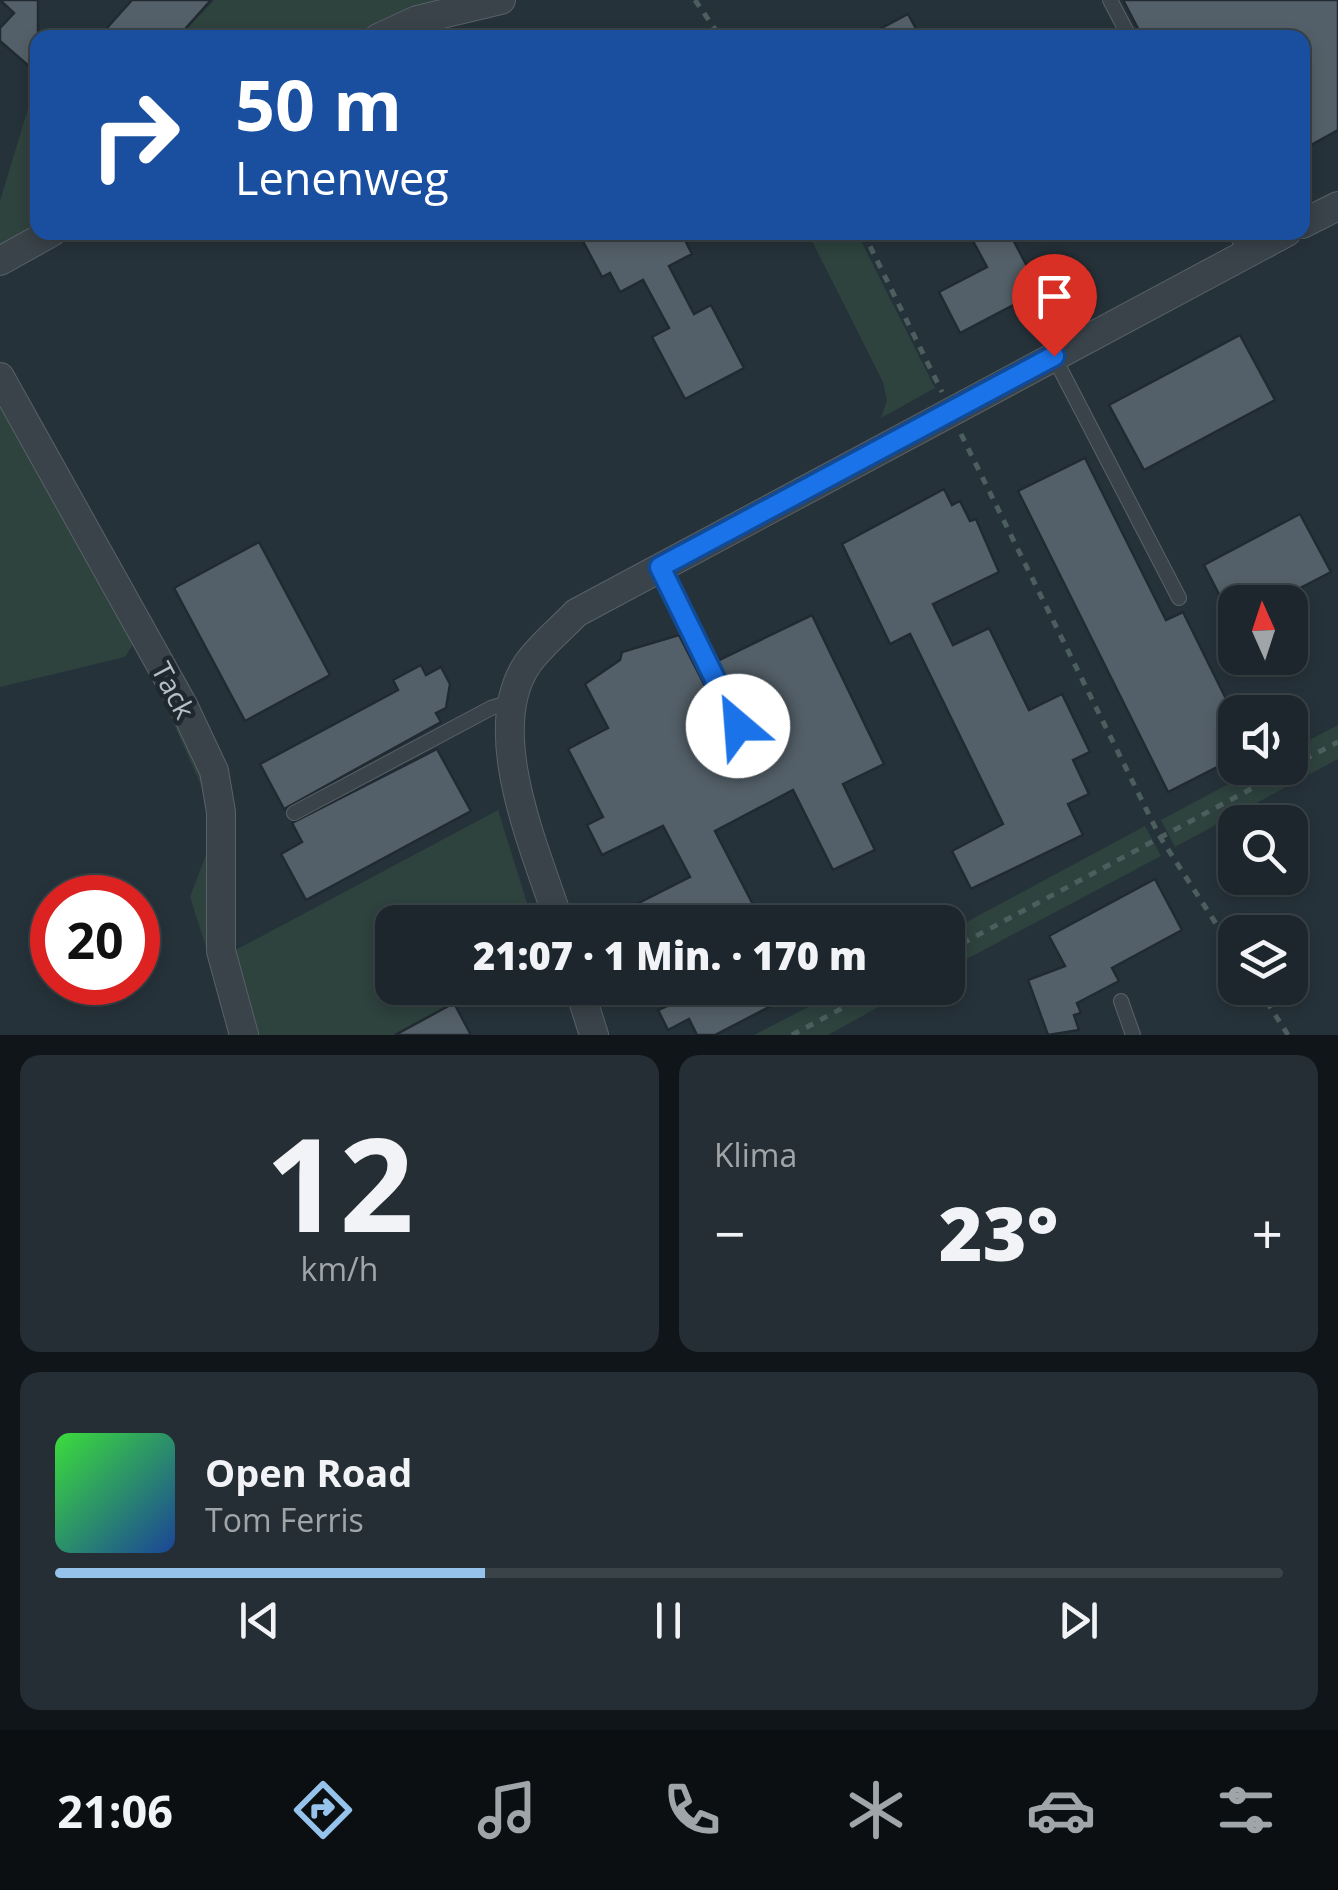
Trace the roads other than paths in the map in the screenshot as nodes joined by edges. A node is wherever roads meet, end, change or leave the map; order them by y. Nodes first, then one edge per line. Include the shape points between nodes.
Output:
1 (501, 0) edge
2 (1110, 0) edge
3 (395, 30) edge
4 (1126, 30) edge
5 (1338, 206) edge
6 (1310, 220) edge
7 (37, 240) edge
8 (1241, 243) edge
9 (0, 260) edge
10 (1054, 356) junction
11 (0, 377) edge
12 (660, 567) junction
13 (1179, 598) dead end
14 (515, 700) junction
15 (738, 726) dead end
16 (294, 812) dead end
17 (554, 905) edge
18 (1122, 1002) dead end
19 (584, 1005) edge
20 (244, 1035) edge
21 (594, 1035) edge
22 (1133, 1035) edge

1 - 3 street
2 - 4 lane
5 - 6 street
7 - 9 street
8 - 10 street
10 - 12 street
10 - 13 lane
11 - 20 street, Tack via 214,771 221,812 221,950
12 - 14 street via 576,613 526,665
12 - 15 lane
14 - 16 lane
14 - 17 street via 510,752
18 - 22 lane
19 - 21 street

